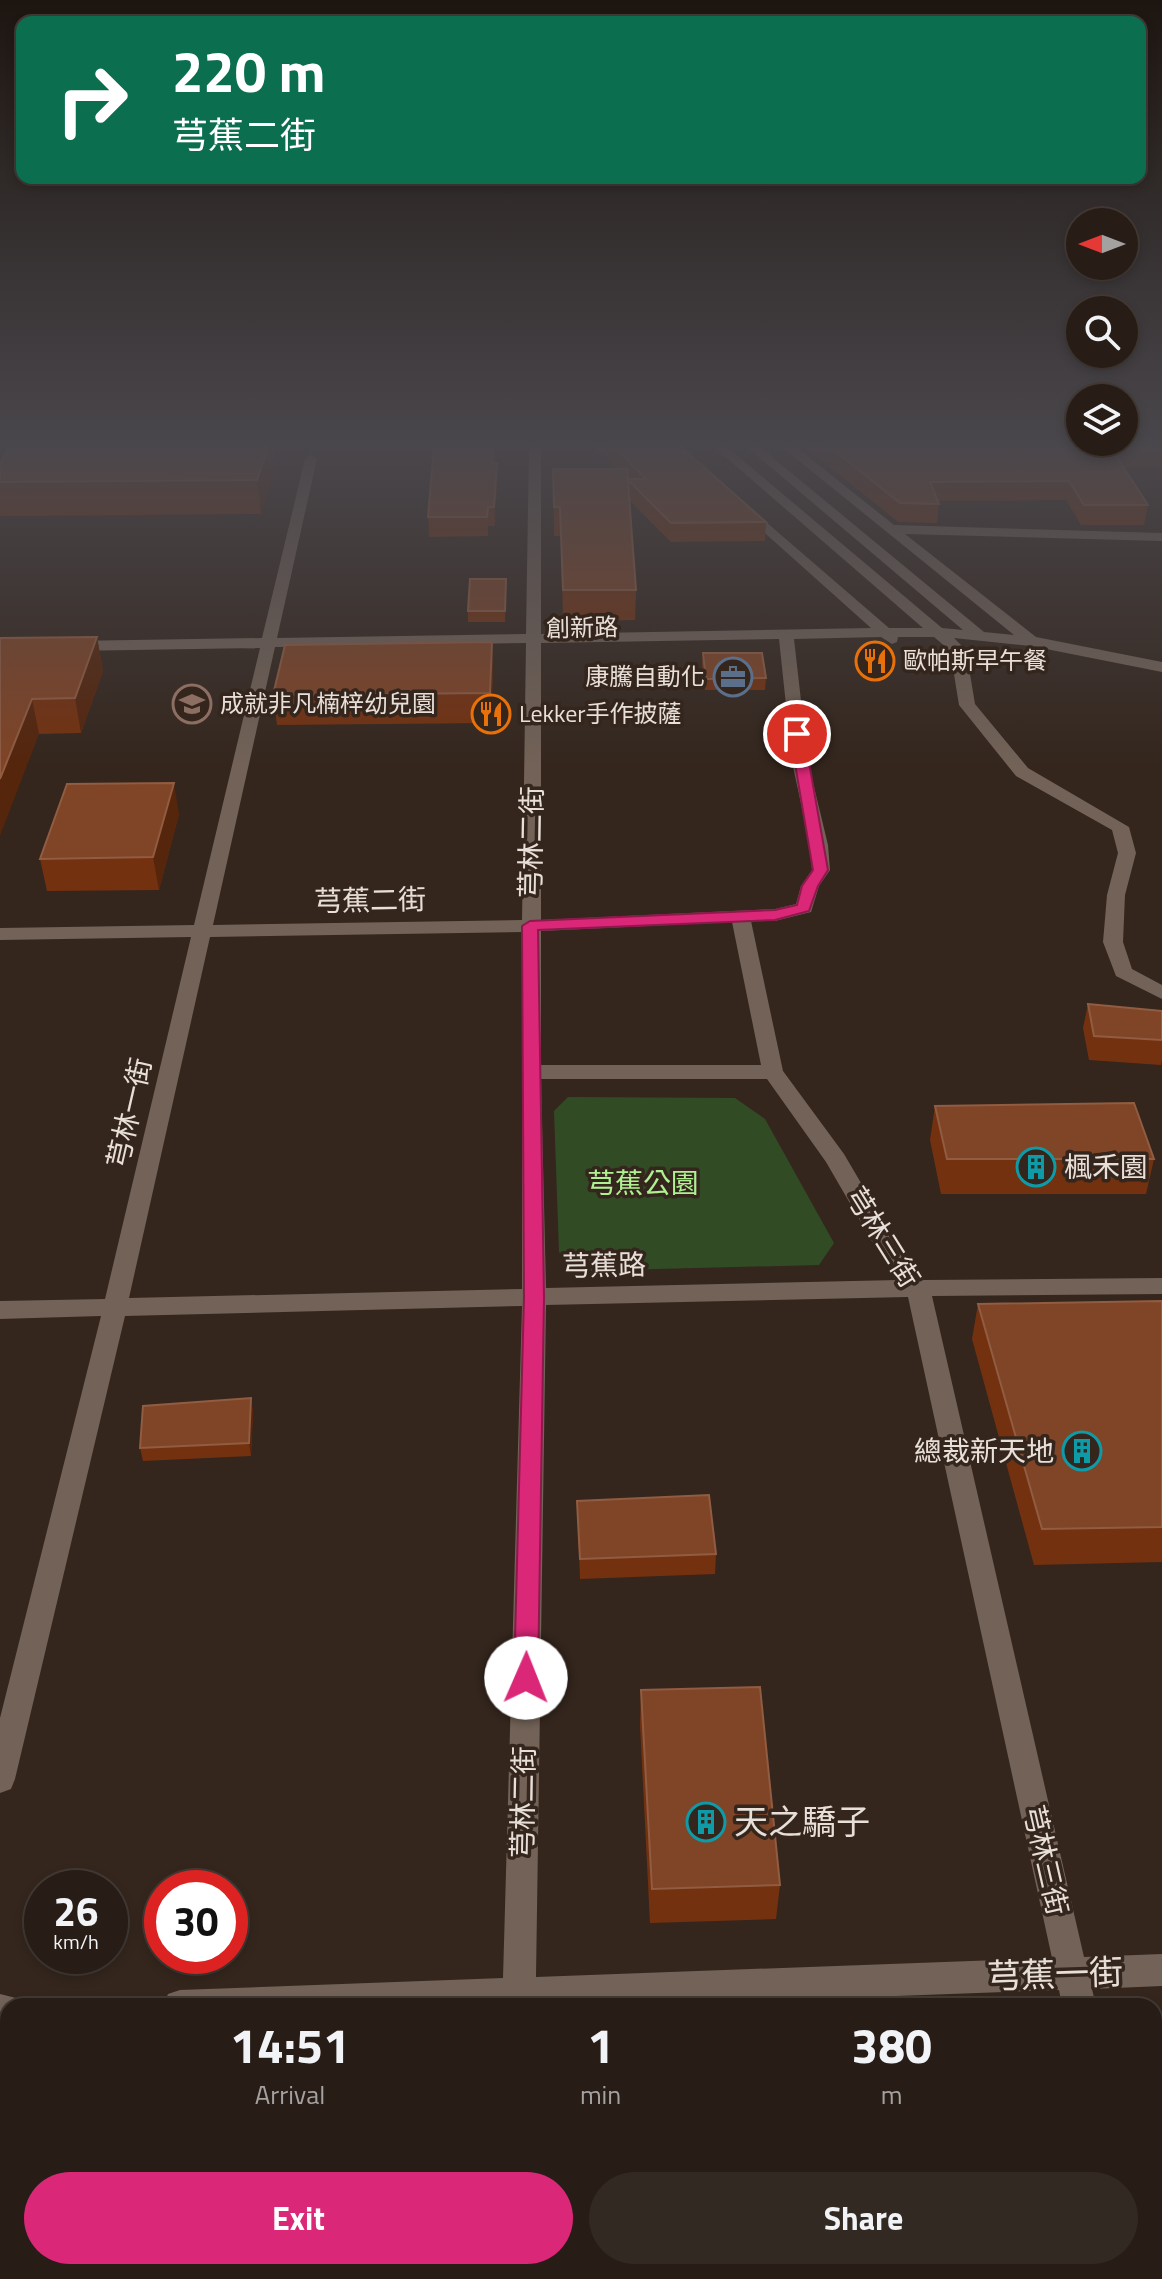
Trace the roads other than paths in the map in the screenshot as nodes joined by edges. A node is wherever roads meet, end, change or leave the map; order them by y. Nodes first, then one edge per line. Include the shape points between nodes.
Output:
1 (289, 553) edge
2 (534, 553) edge
3 (796, 553) edge
4 (844, 553) edge
5 (880, 553) edge
6 (921, 553) edge
7 (936, 632) junction
8 (886, 633) junction
9 (978, 635) junction
10 (786, 643) junction
11 (899, 645) junction
12 (47, 646) edge
13 (534, 646) junction
14 (954, 646) junction
15 (1028, 647) junction
16 (267, 650) junction
17 (62, 658) edge
18 (1162, 667) edge
19 (1162, 679) edge
20 (740, 916) junction
21 (530, 926) junction
22 (202, 930) junction
23 (0, 934) edge
24 (1162, 993) edge
25 (530, 1072) junction
26 (773, 1072) junction
27 (1162, 1286) edge
28 (918, 1288) junction
29 (534, 1297) junction
30 (115, 1308) junction
31 (0, 1310) edge
32 (0, 1779) edge
33 (1162, 1970) edge
34 (1071, 1972) junction
35 (520, 1998) edge
36 (577, 1998) edge
37 (1077, 1998) edge

1 - 16 street, 芎林一街
2 - 13 street, 芎林二街
3 - 8 street
4 - 7 street
5 - 9 street
6 - 15 street
7 - 8 street, 創新路
7 - 9 street, 創新路
7 - 14 street
8 - 10 street, 創新路
8 - 11 street
9 - 14 street
9 - 15 street, 創新路
10 - 11 street, 創新路
10 - 13 street, 創新路
10 - 20 street via 800,762 821,870 804,908
11 - 14 street, 創新路
12 - 16 street, 創新路
13 - 16 street, 創新路
13 - 21 street, 芎林二街
14 - 15 street, 創新路
14 - 24 street via 967,705 1022,772 1120,827 1127,853 1116,895 1113,942 1123,972
15 - 18 street, 創新路
15 - 19 street, 創新路
16 - 17 street, 創新路
16 - 22 street, 芎林一街
20 - 21 street, 芎蕉二街
20 - 26 street, 芎林三街
21 - 22 street, 芎蕉二街
21 - 25 street, 芎林二街
22 - 23 street, 芎蕉二街
22 - 30 street, 芎林一街
25 - 26 street
25 - 29 street, 芎林二街
26 - 28 street, 芎林三街 via 836,1159 895,1261
27 - 28 street, 芎蕉路
28 - 29 street, 芎蕉路
28 - 34 street, 芎林三街
29 - 30 street, 芎蕉路
29 - 35 street, 芎林二街
30 - 31 street, 芎蕉路
30 - 32 street, 芎林一街
33 - 34 street, 芎蕉一街
34 - 36 street, 芎蕉一街
34 - 37 street, 芎林三街

